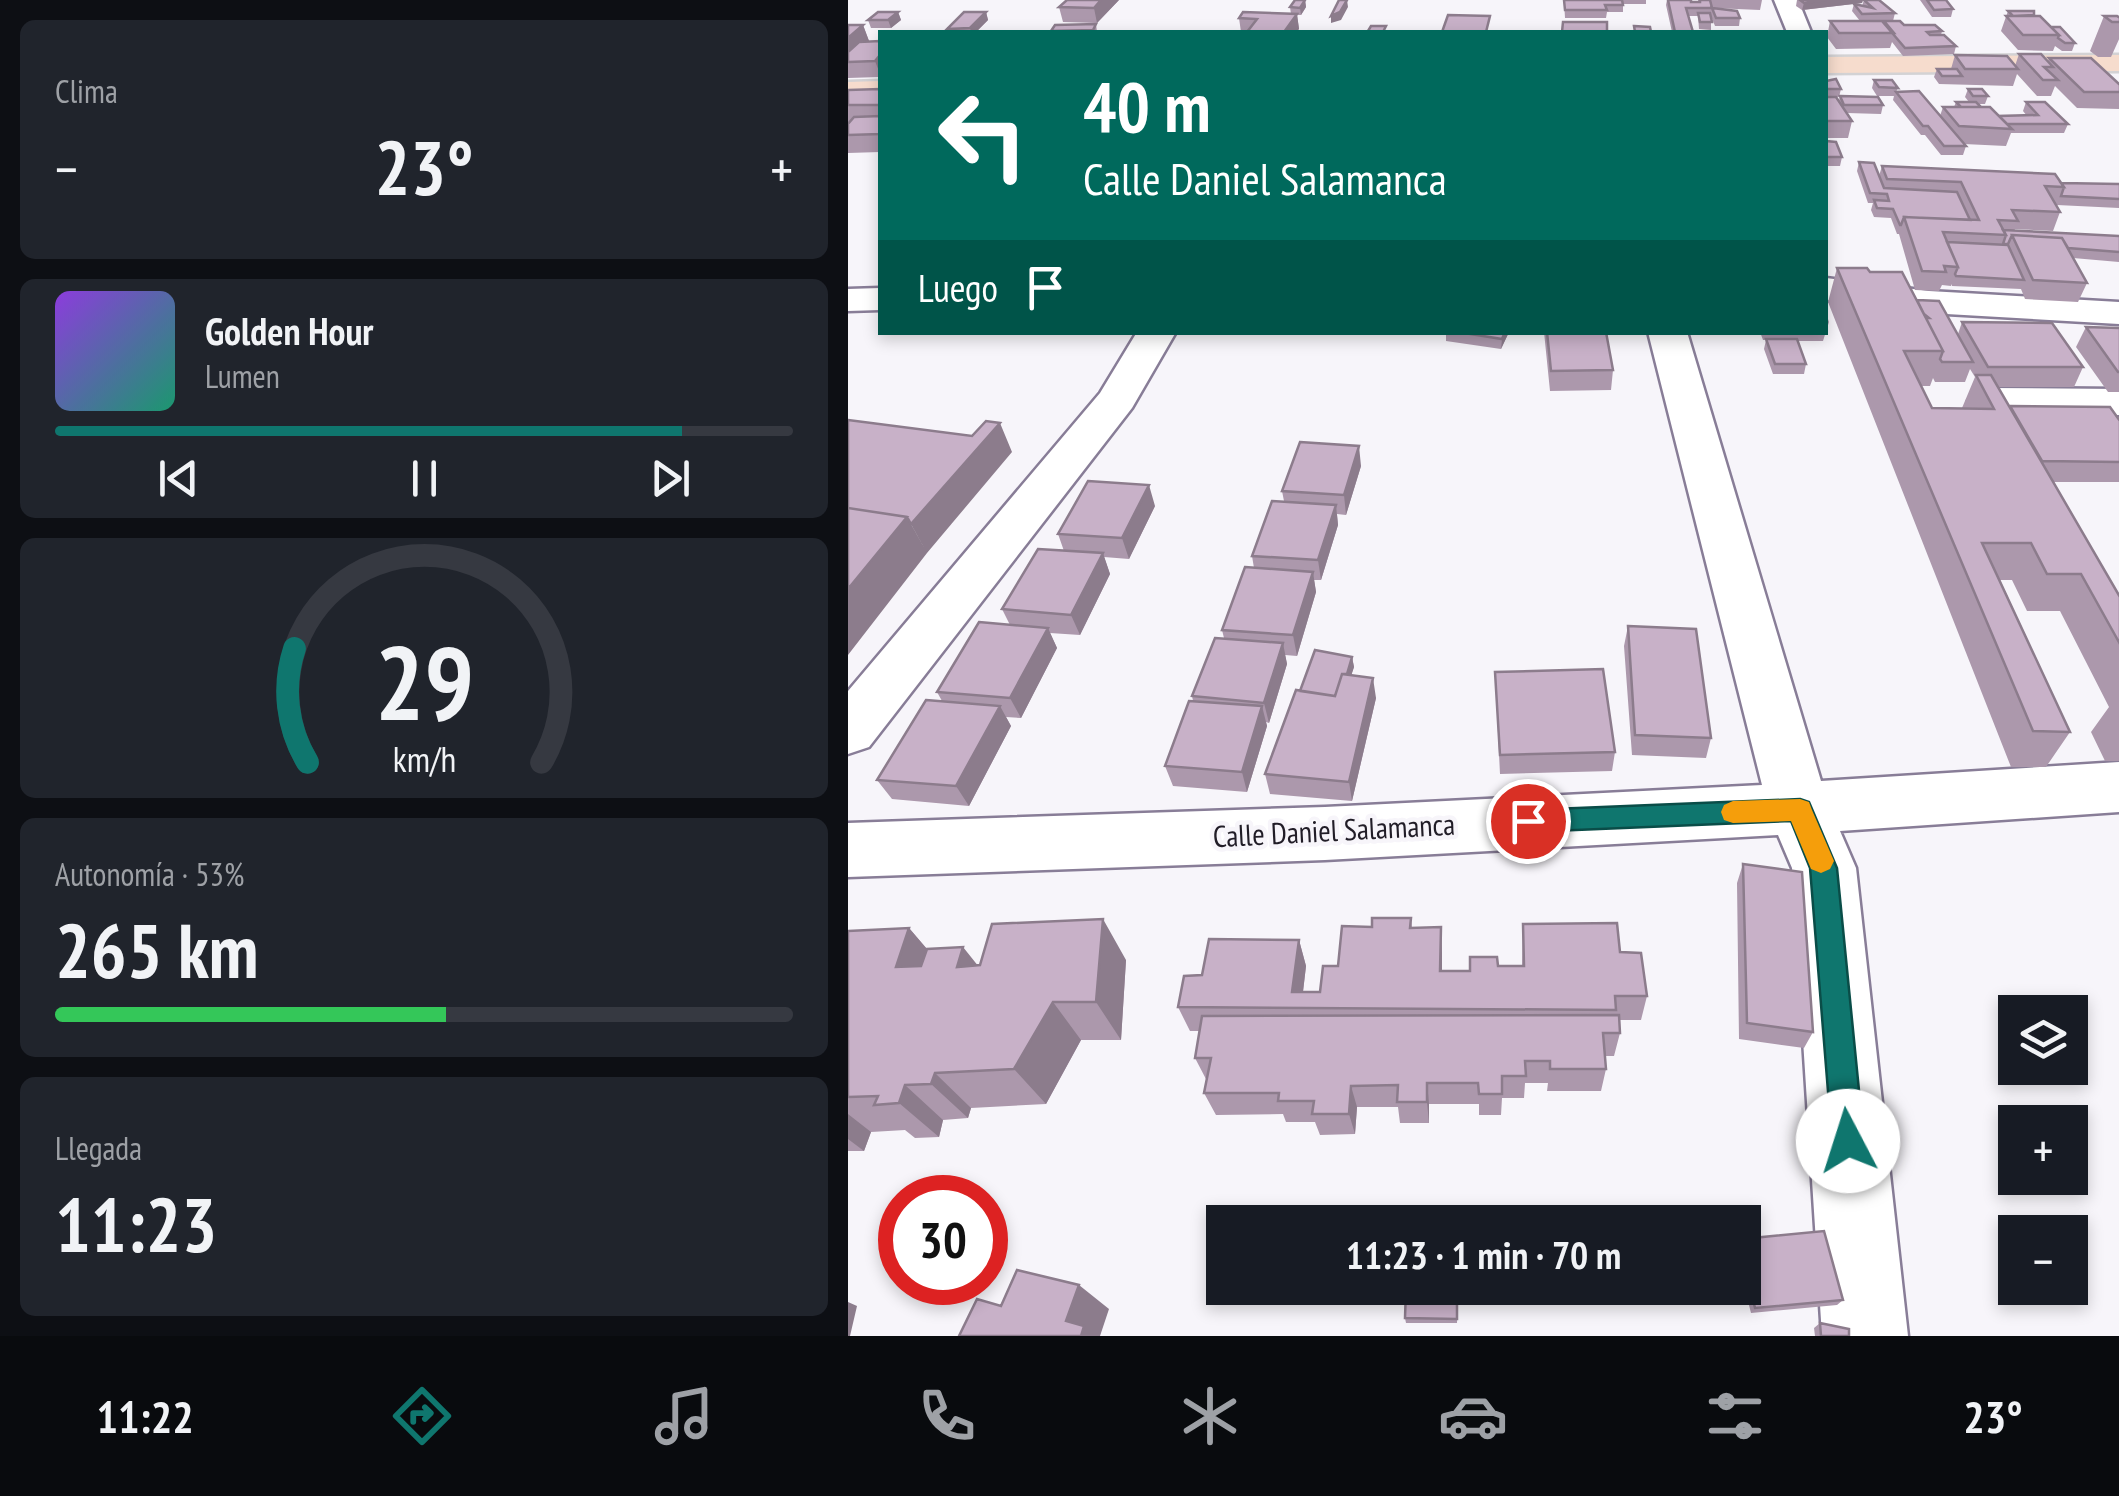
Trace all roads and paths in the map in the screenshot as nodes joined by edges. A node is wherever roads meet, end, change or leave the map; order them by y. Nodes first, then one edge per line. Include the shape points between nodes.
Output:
1 (1786, 0) edge
2 (1798, 30) edge
3 (2086, 63) junction
4 (2120, 63) edge
5 (1828, 64) edge
6 (878, 89) edge
7 (848, 90) edge
8 (2120, 96) edge
9 (1828, 289) edge
10 (878, 299) edge
11 (848, 300) edge
12 (2120, 312) edge
13 (1155, 335) edge
14 (1667, 335) edge
15 (1988, 400) edge
16 (2120, 402) edge
17 (848, 732) edge
18 (2120, 787) edge
19 (1800, 810) junction
20 (848, 850) edge
21 (1865, 1336) edge

1 - 2 street
3 - 4 main road
3 - 5 main road
3 - 8 street
6 - 7 main road
9 - 12 street
10 - 11 street
13 - 17 street via 1116,399
14 - 19 street
15 - 16 street
18 - 19 street, Calle Daniel Salamanca
19 - 20 street, Calle Daniel Salamanca
19 - 21 street via 1824,868

